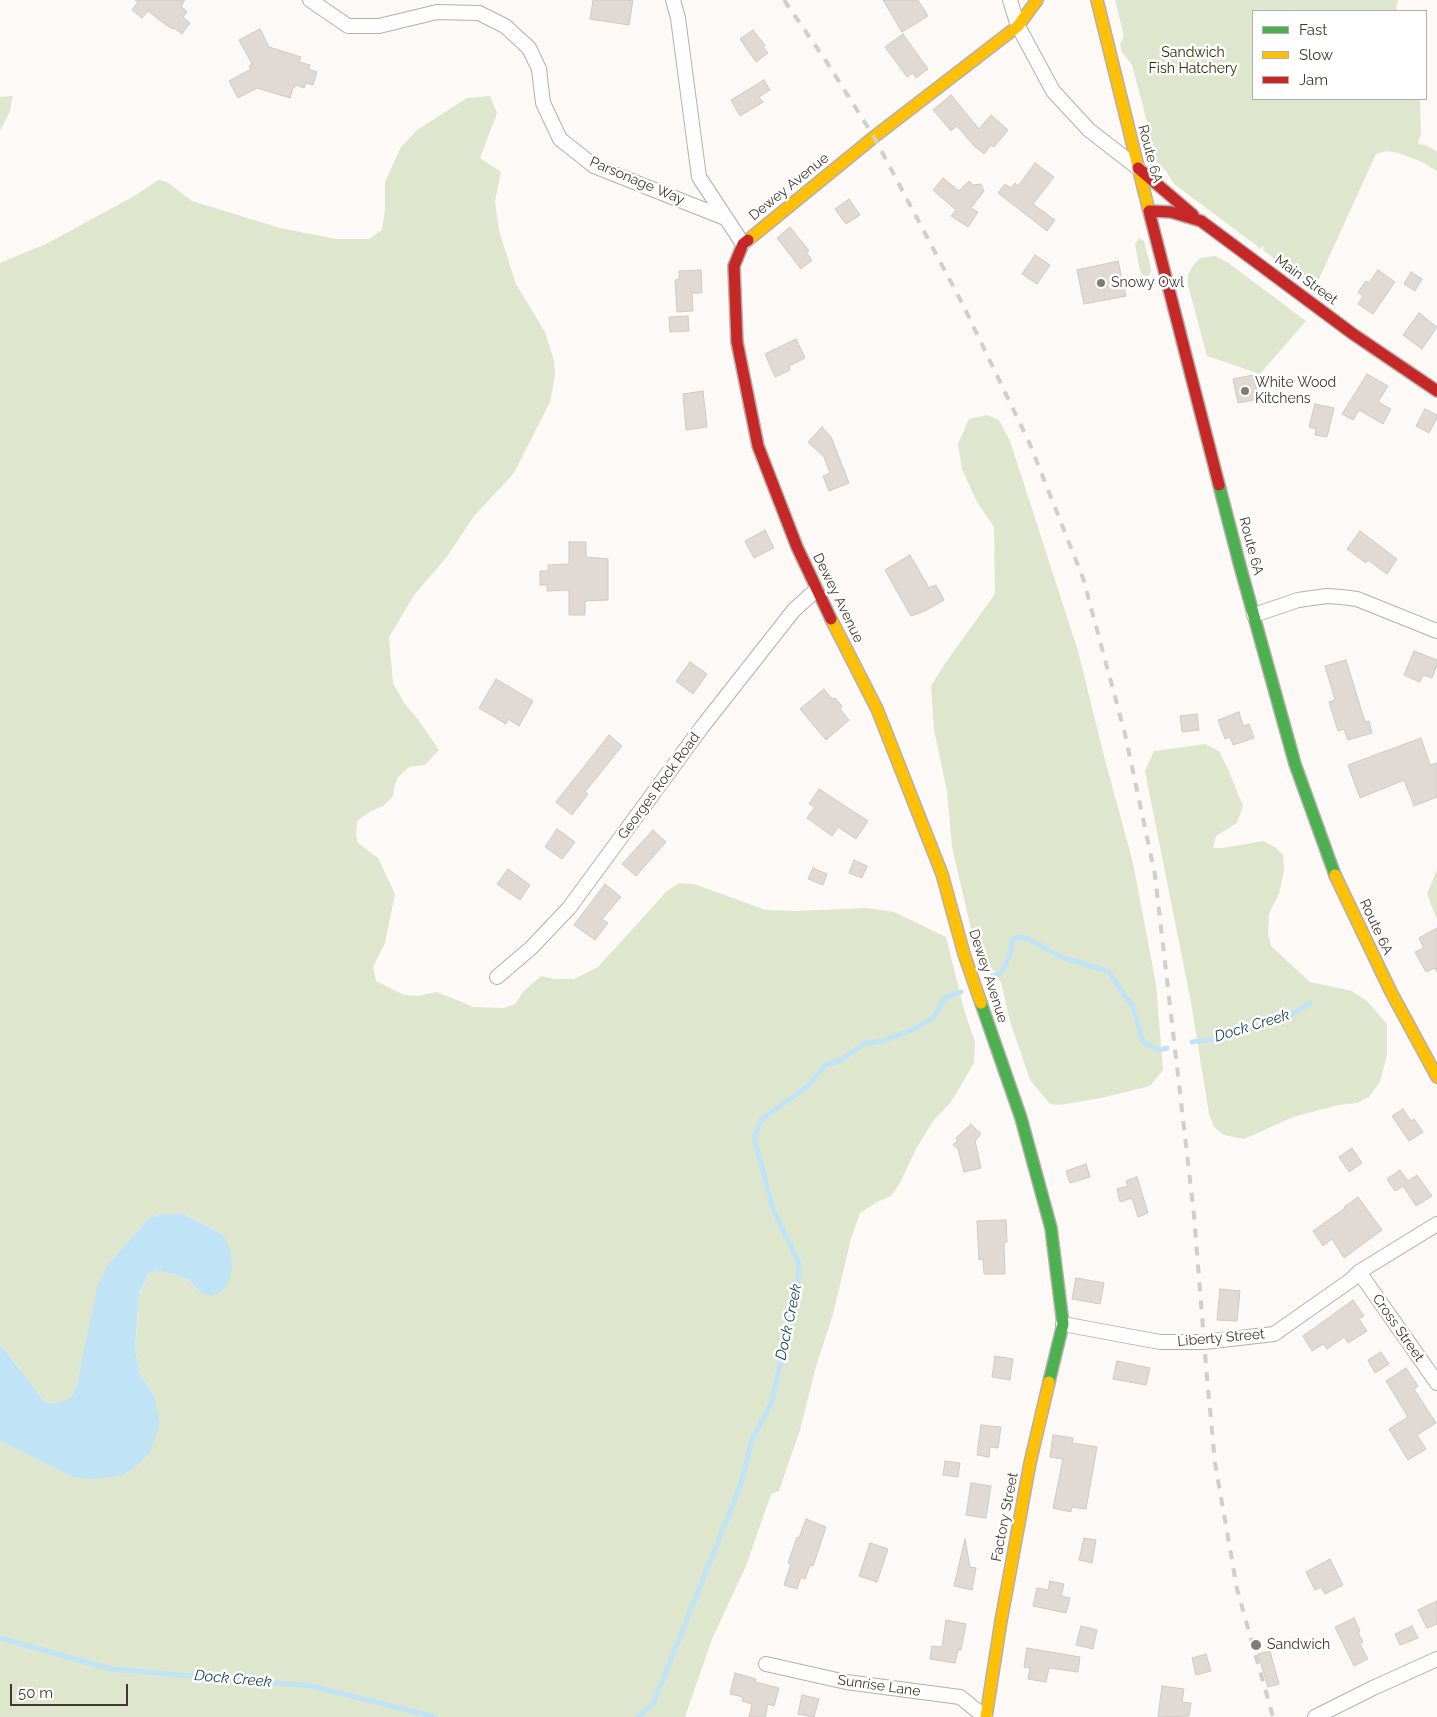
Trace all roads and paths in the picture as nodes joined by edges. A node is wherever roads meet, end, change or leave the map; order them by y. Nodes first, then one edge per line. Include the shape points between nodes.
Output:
1 (310, 0) edge
2 (672, 0) edge
3 (1010, 0) edge
4 (1037, 0) edge
5 (1097, 0) edge
6 (1018, 26) junction
7 (1138, 168) junction
8 (1150, 211) junction
9 (725, 218) junction
10 (1200, 221) junction
11 (743, 244) junction
12 (1437, 391) edge
13 (816, 590) junction
14 (1254, 615) junction
15 (1437, 631) edge
16 (497, 977) dead end
17 (1437, 1077) edge
18 (1437, 1224) edge
19 (1359, 1272) junction
20 (1063, 1324) junction
21 (1437, 1383) edge
22 (1437, 1658) edge
23 (766, 1664) dead end
24 (986, 1717) edge
25 (1316, 1717) edge

1 - 9 street, Parsonage Way via 348,26 379,26 437,12 479,13 504,26 528,48 539,69 543,103 560,140 594,166
2 - 9 street, Parsonage Way via 678,18 700,177
3 - 6 street
4 - 6 street, Dewey Avenue
5 - 7 street, Route 6A
6 - 7 street via 1053,91 1088,130
6 - 11 street, Dewey Avenue
7 - 8 street, Route 6A
7 - 10 street
8 - 10 street, Main Street via 1170,212
8 - 14 street, Route 6A
9 - 11 street, Parsonage Way
10 - 12 street, Main Street via 1353,334
11 - 13 street, Dewey Avenue via 734,266 737,342 758,446
13 - 16 street, Georges Rock Road via 794,610 702,727 569,908 531,948
13 - 20 street, Dewey Avenue via 877,709 942,874 964,954 1021,1118 1044,1200 1051,1228
14 - 15 street via 1298,600 1327,596 1357,599
14 - 17 street, Route 6A via 1296,764 1330,865 1391,992
18 - 19 street, Liberty Street
19 - 20 street, Liberty Street via 1274,1334 1204,1342 1160,1342
19 - 21 street, Cross Street
20 - 24 street, Factory Street via 1030,1463
22 - 25 street
23 - 24 street, Sunrise Lane via 846,1682 960,1697

